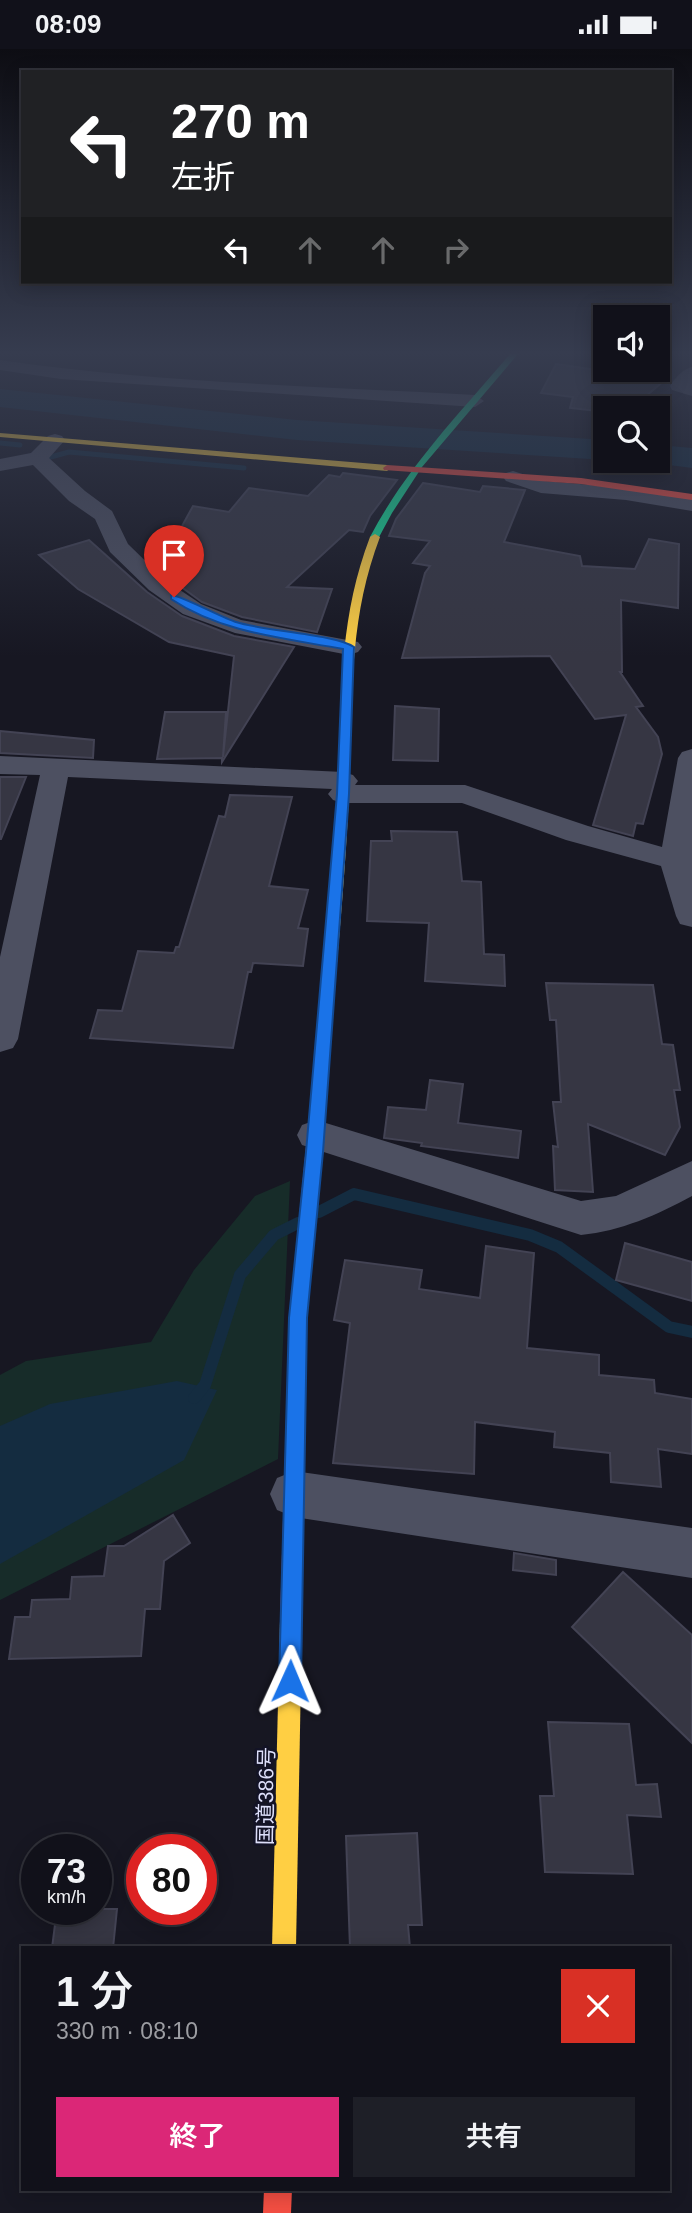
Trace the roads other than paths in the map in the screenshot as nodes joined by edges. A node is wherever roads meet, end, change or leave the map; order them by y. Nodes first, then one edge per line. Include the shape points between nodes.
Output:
1 (41, 455) edge
2 (250, 455) edge
3 (430, 455) edge
4 (38, 458) junction
5 (0, 465) edge
6 (419, 468) junction
7 (513, 477) junction
8 (692, 497) edge
9 (692, 505) edge
10 (349, 647) junction
11 (692, 758) edge
12 (0, 765) edge
13 (56, 767) junction
14 (343, 788) junction
15 (674, 860) junction
16 (692, 916) edge
17 (0, 1039) edge
18 (315, 1143) junction
19 (692, 1177) edge
20 (294, 1494) junction
21 (692, 1553) edge
22 (284, 1946) edge
23 (278, 2191) edge
24 (277, 2213) edge

1 - 4 street
2 - 6 main road
3 - 6 main road, 国道386号
4 - 5 street
4 - 10 street via 104,516 118,547 157,585 192,609 235,626
6 - 7 main road
6 - 10 main road, 国道386号 via 383,518 363,563
7 - 8 main road via 581,481
7 - 9 street via 541,487
10 - 14 main road, 国道386号
11 - 15 street
12 - 13 street
13 - 14 street
13 - 17 street
14 - 15 street via 465,794
14 - 18 main road, 国道386号
15 - 16 street
18 - 19 street via 581,1218 631,1209
18 - 20 main road, 国道386号 via 298,1318
20 - 21 street
20 - 22 main road, 国道386号
23 - 24 main road

